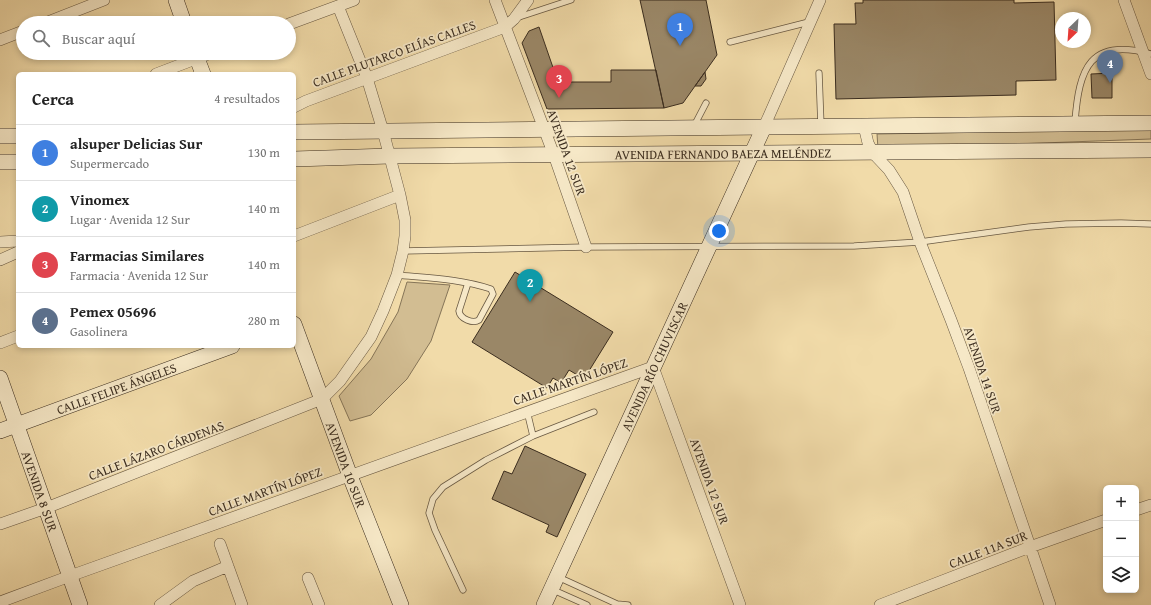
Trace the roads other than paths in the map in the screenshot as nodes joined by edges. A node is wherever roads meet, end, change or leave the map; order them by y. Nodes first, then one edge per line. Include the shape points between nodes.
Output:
1 (104, 0) edge
2 (176, 0) edge
3 (354, 0) edge
4 (495, 0) edge
5 (528, 0) edge
6 (571, 0) edge
7 (810, 0) edge
8 (820, 0) edge
9 (1124, 0) edge
10 (338, 6) junction
11 (814, 11) junction
12 (62, 16) edge
13 (182, 16) edge
14 (514, 19) junction
15 (296, 21) edge
16 (809, 22) junction
17 (505, 27) junction
18 (16, 34) edge
19 (0, 40) edge
20 (730, 42) dead end
21 (1147, 53) edge
22 (189, 60) edge
23 (202, 60) edge
24 (161, 72) edge
25 (203, 72) edge
26 (819, 73) dead end
27 (1151, 74) edge
28 (367, 78) junction
29 (706, 103) dead end
30 (296, 106) edge
31 (1151, 123) edge
32 (1075, 124) junction
33 (864, 126) junction
34 (764, 127) junction
35 (821, 127) junction
36 (16, 128) edge
37 (693, 128) junction
38 (544, 130) junction
39 (383, 131) junction
40 (296, 132) edge
41 (0, 135) edge
42 (16, 136) edge
43 (1151, 150) edge
44 (873, 153) junction
45 (751, 154) junction
46 (554, 155) junction
47 (390, 156) junction
48 (296, 159) edge
49 (0, 162) edge
50 (16, 162) edge
51 (400, 196) junction
52 (1151, 224) edge
53 (296, 235) edge
54 (16, 241) edge
55 (0, 242) edge
56 (920, 242) junction
57 (709, 246) junction
58 (586, 247) junction
59 (403, 251) junction
60 (16, 253) edge
61 (0, 260) edge
62 (397, 275) junction
63 (468, 283) junction
64 (296, 329) edge
65 (16, 337) edge
66 (0, 343) edge
67 (226, 348) edge
68 (653, 367) junction
69 (0, 378) edge
70 (322, 399) junction
71 (527, 411) junction
72 (594, 412) dead end
73 (17, 424) junction
74 (0, 431) edge
75 (533, 436) junction
76 (350, 476) junction
77 (1151, 505) edge
78 (46, 508) junction
79 (1139, 509) edge
80 (1103, 521) edge
81 (0, 524) edge
82 (220, 544) dead end
83 (1030, 547) junction
84 (228, 566) junction
85 (70, 576) junction
86 (308, 578) dead end
87 (554, 583) junction
88 (463, 590) dead end
89 (0, 602) edge
90 (165, 604) edge
91 (80, 605) edge
92 (242, 605) edge
93 (319, 605) edge
94 (401, 605) edge
95 (544, 605) edge
96 (587, 605) edge
97 (628, 605) edge
98 (740, 605) edge
99 (880, 605) edge
100 (1050, 605) edge

1 - 12 street
2 - 13 main road
3 - 10 street
4 - 17 street, AVENIDA 12 SUR
5 - 14 street
6 - 14 lane
7 - 11 street
8 - 11 street
9 - 21 street
10 - 15 street
10 - 28 street
11 - 16 street
14 - 17 street
16 - 20 lane
16 - 34 street
17 - 28 street, CALLE PLUTARCO ELÍAS CALLES
17 - 38 street, AVENIDA 12 SUR
18 - 19 street
21 - 27 street
21 - 32 lane via 1119,49 1108,50 1097,56 1082,76
22 - 24 street
23 - 25 main road
26 - 35 lane
28 - 30 street, CALLE PLUTARCO ELÍAS CALLES
28 - 39 street
29 - 37 lane
31 - 32 main road, AVENIDA FERNANDO BAEZA MELÉNDEZ
32 - 33 main road, AVENIDA FERNANDO BAEZA MELÉNDEZ
33 - 35 main road, AVENIDA FERNANDO BAEZA MELÉNDEZ
33 - 44 street
34 - 35 main road, AVENIDA FERNANDO BAEZA MELÉNDEZ
34 - 37 main road, AVENIDA FERNANDO BAEZA MELÉNDEZ
34 - 45 main road, AVENIDA RÍO CHUVISCAR
36 - 41 street
37 - 38 main road, AVENIDA FERNANDO BAEZA MELÉNDEZ
38 - 39 main road, AVENIDA FERNANDO BAEZA MELÉNDEZ
38 - 46 street, AVENIDA 12 SUR
39 - 40 main road, AVENIDA FERNANDO BAEZA MELÉNDEZ
39 - 47 street
41 - 42 main road
43 - 44 main road, AVENIDA FERNANDO BAEZA MELÉNDEZ
44 - 45 main road, AVENIDA FERNANDO BAEZA MELÉNDEZ
44 - 56 street, AVENIDA 14 SUR via 889,170 903,192
45 - 46 main road, AVENIDA FERNANDO BAEZA MELÉNDEZ
45 - 57 main road, AVENIDA RÍO CHUVISCAR
46 - 47 main road, AVENIDA FERNANDO BAEZA MELÉNDEZ
46 - 58 street, AVENIDA 12 SUR
47 - 48 main road, AVENIDA FERNANDO BAEZA MELÉNDEZ
47 - 51 street
49 - 50 main road
51 - 53 street
51 - 59 street via 405,220
52 - 56 lane via 1089,223 1037,227
54 - 55 street
56 - 57 lane via 854,246
56 - 83 street, AVENIDA 14 SUR via 959,341
57 - 58 lane
57 - 68 main road, AVENIDA RÍO CHUVISCAR
58 - 59 lane
59 - 62 street
60 - 61 street
62 - 63 lane
62 - 70 street via 371,337 340,381
63 - 63 lane via 491,289 493,294 479,320 474,323 459,315
64 - 70 main road, AVENIDA 10 SUR
65 - 66 street
67 - 73 main road, CALLE FELIPE ÁNGELES
68 - 71 street, CALLE MARTÍN LÓPEZ
68 - 87 main road, AVENIDA RÍO CHUVISCAR
68 - 98 street, AVENIDA 12 SUR
69 - 73 main road, AVENIDA 8 SUR
70 - 76 main road, AVENIDA 10 SUR
70 - 78 street, CALLE LÁZARO CÁRDENAS
71 - 75 lane
71 - 76 street, CALLE MARTÍN LÓPEZ
72 - 75 lane
73 - 74 main road, CALLE FELIPE ÁNGELES
73 - 78 main road, AVENIDA 8 SUR
75 - 88 lane via 486,460 443,487 433,499 429,513 434,530
76 - 85 street, CALLE MARTÍN LÓPEZ
76 - 94 main road, AVENIDA 10 SUR
77 - 79 street
78 - 81 street, CALLE LÁZARO CÁRDENAS
78 - 85 main road, AVENIDA 8 SUR
80 - 83 street, CALLE 11A SUR
82 - 84 street
83 - 99 street, CALLE 11A SUR
83 - 100 street, AVENIDA 14 SUR
84 - 90 street via 193,582
84 - 92 street
85 - 89 street, CALLE MARTÍN LÓPEZ
85 - 91 main road, AVENIDA 8 SUR
86 - 93 street
87 - 95 main road, AVENIDA RÍO CHUVISCAR
87 - 96 lane
87 - 97 lane via 617,604

